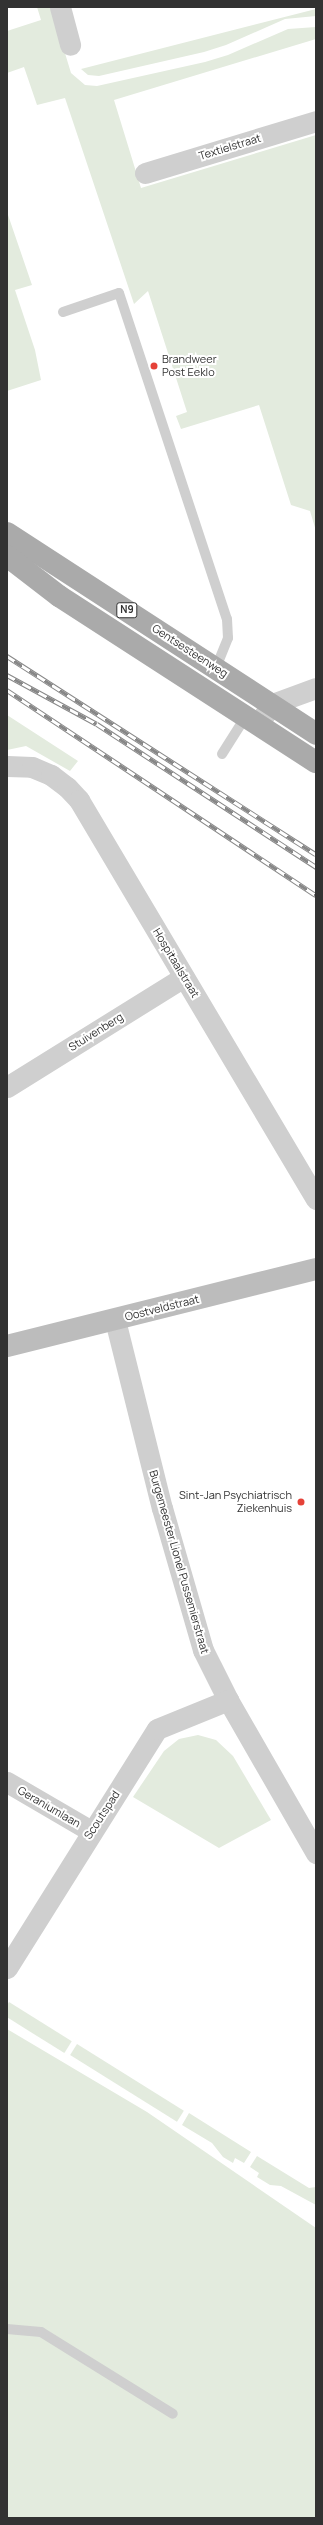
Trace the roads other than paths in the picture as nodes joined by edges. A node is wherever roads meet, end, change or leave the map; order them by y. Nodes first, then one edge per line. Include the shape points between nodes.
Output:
1 (60, 7) edge
2 (70, 46) dead end
3 (316, 121) edge
4 (145, 173) dead end
5 (63, 312) dead end
6 (7, 533) edge
7 (7, 556) edge
8 (216, 668) junction
9 (316, 688) edge
10 (272, 704) junction
11 (252, 720) junction
12 (316, 734) edge
13 (222, 754) dead end
14 (316, 762) edge
15 (7, 766) edge
16 (184, 977) junction
17 (7, 1087) edge
18 (316, 1199) edge
19 (316, 1269) edge
20 (115, 1320) junction
21 (7, 1346) edge
22 (228, 1700) junction
23 (7, 1782) edge
24 (91, 1831) junction
25 (316, 1852) edge
26 (7, 1968) edge
27 (7, 2329) edge
28 (173, 2414) dead end

1 - 2 street
3 - 4 street, Textielstraat
5 - 8 lane via 119,293 227,619 228,638
6 - 8 main road, Gentsesteenweg / N9
7 - 11 main road, N9 via 59,596
8 - 10 main road, Gentsesteenweg / N9
9 - 10 street
10 - 11 street
10 - 12 main road, N9
11 - 13 lane
11 - 14 main road, N9
15 - 16 street, Hospitaalstraat via 32,767 51,775 68,787 79,800
16 - 17 street, Stuivenberg
16 - 18 street, Hospitaalstraat
19 - 20 street, Oostveldstraat
20 - 21 street, Oostveldstraat
20 - 22 street, Burgemeester Lionel Pussemierstraat via 162,1508 203,1650
22 - 24 street, Scoutspad via 157,1729
22 - 25 street, Burgemeester Lionel Pussemierstraat
23 - 24 street, Geraniumlaan
24 - 26 street, Scoutspad
27 - 28 lane via 41,2332

